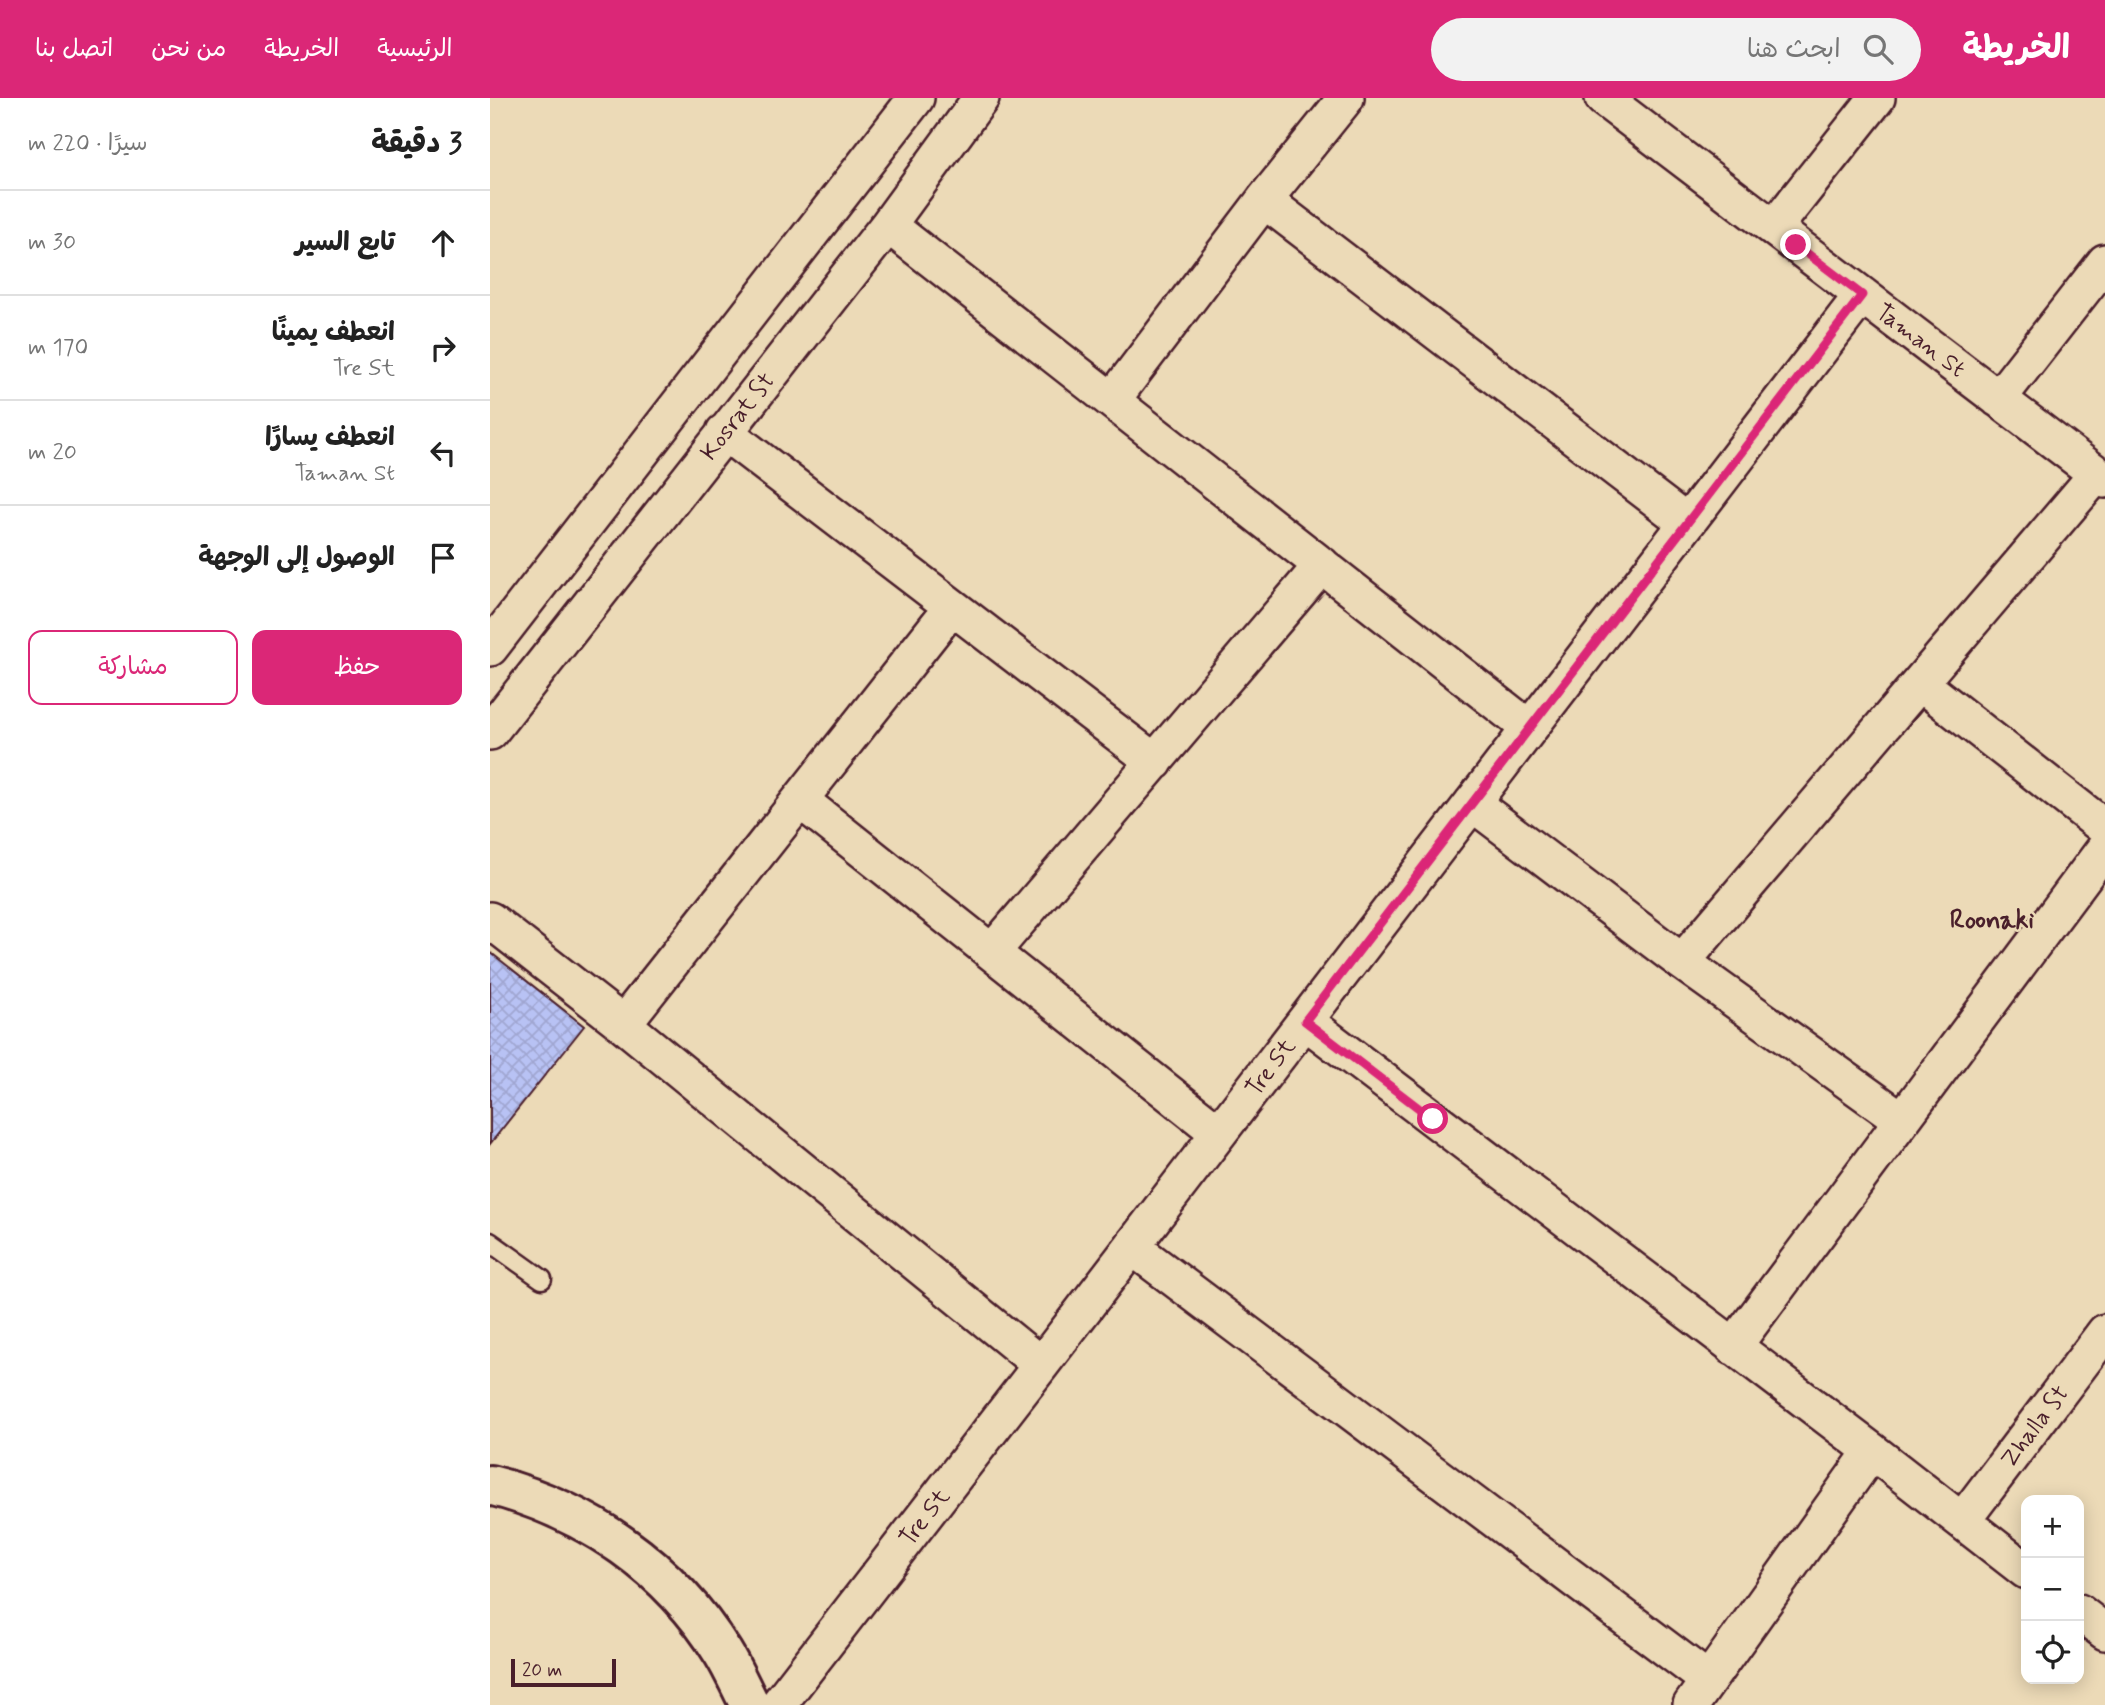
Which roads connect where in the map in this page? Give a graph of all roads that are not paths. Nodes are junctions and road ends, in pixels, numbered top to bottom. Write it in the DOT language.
graph roads {
  1 [pos="916,98"];
  2 [pos="981,98"];
  3 [pos="1346,98"];
  4 [pos="1603,98"];
  5 [pos="1877,98"];
  6 [pos="1264,200"];
  7 [pos="888,225"];
  8 [pos="1774,228"];
  9 [pos="2105,262"];
  10 [pos="1862,295"];
  11 [pos="1113,399"];
  12 [pos="1998,399"];
  13 [pos="724,432"];
  14 [pos="2101,477"];
  15 [pos="1687,523"];
  16 [pos="1322,565"];
  17 [pos="953,607"];
  18 [pos="490,648"];
  19 [pos="1920,683"];
  20 [pos="1529,728"];
  21 [pos="490,732"];
  22 [pos="1155,762"];
  23 [pos="800,800"];
  24 [pos="1472,803"];
  25 [pos="2105,828"];
  26 [pos="2105,848"];
  27 [pos="490,920"];
  28 [pos="992,952"];
  29 [pos="1682,962"];
  30 [pos="1305,1021"];
  31 [pos="623,1024"];
  32 [pos="1902,1120"];
  33 [pos="1219,1133"];
  34 [pos="490,1242"];
  35 [pos="1132,1247"];
  36 [pos="542,1279"];
  37 [pos="2105,1332"];
  38 [pos="1733,1347"];
  39 [pos="1041,1365"];
  40 [pos="1872,1451"];
  41 [pos="490,1485"];
  42 [pos="1962,1521"];
  43 [pos="2021,1567"];
  44 [pos="2084,1616"];
  45 [pos="2105,1632"];
  46 [pos="1699,1693"];
  47 [pos="750,1705"];
  48 [pos="778,1705"];
  1 -- 18 [label="street"];
  2 -- 7 [label="street, Kosrat St"];
  3 -- 6 [label="street"];
  4 -- 8 [label="street, Taman St"];
  5 -- 8 [label="street"];
  6 -- 11 [label="street"];
  6 -- 15 [label="street"];
  7 -- 11 [label="street"];
  7 -- 13 [label="street, Kosrat St"];
  8 -- 10 [label="street, Taman St"];
  9 -- 12 [label="street"];
  10 -- 12 [label="street, Taman St"];
  10 -- 15 [label="street, Tre St"];
  11 -- 16 [label="street"];
  12 -- 14 [label="street, Taman St"];
  13 -- 17 [label="street"];
  13 -- 21 [label="street, Kosrat St"];
  14 -- 19 [label="street"];
  15 -- 20 [label="street, Tre St"];
  16 -- 20 [label="street"];
  16 -- 22 [label="street"];
  17 -- 22 [label="street"];
  17 -- 23 [label="street"];
  19 -- 25 [label="street"];
  19 -- 29 [label="street"];
  20 -- 24 [label="street, Tre St"];
  22 -- 28 [label="street"];
  23 -- 28 [label="street"];
  23 -- 31 [label="street"];
  24 -- 29 [label="street"];
  24 -- 30 [label="street, Tre St"];
  26 -- 32 [label="street"];
  27 -- 31 [label="street"];
  28 -- 33 [label="street"];
  29 -- 32 [label="street"];
  30 -- 33 [label="street, Tre St"];
  30 -- 38 [label="street"];
  31 -- 39 [label="street"];
  32 -- 38 [label="street"];
  33 -- 35 [label="street, Tre St"];
  34 -- 36 [label="lane"];
  35 -- 39 [label="street, Tre St"];
  35 -- 46 [label="street"];
  37 -- 42 [label="street, Zhalla St"];
  38 -- 40 [label="street"];
  39 -- 48 [label="street, Tre St"];
  40 -- 42 [label="street"];
  40 -- 46 [label="street"];
  41 -- 47 [label="street"];
  42 -- 43 [label="street"];
  44 -- 45 [label="street"];
}
